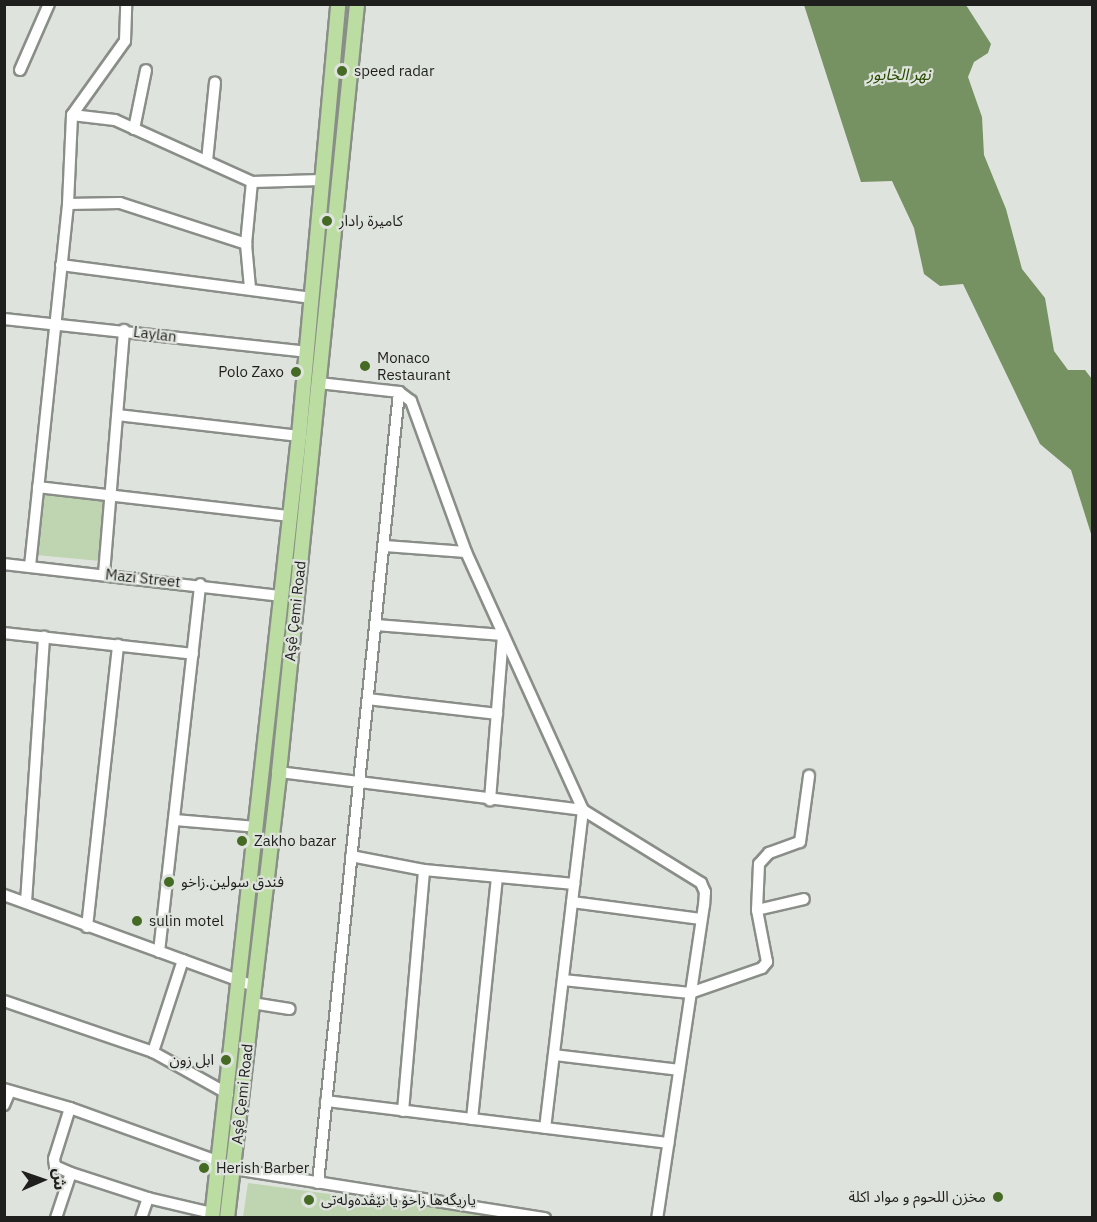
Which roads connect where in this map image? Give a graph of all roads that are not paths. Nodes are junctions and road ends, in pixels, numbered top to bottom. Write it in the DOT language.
graph roads {
  1 [pos="49,4"];
  2 [pos="126,4"];
  3 [pos="338,4"];
  4 [pos="357,4"];
  5 [pos="20,70"];
  6 [pos="146,70"];
  7 [pos="215,82"];
  8 [pos="72,115"];
  9 [pos="134,129"];
  10 [pos="207,161"];
  11 [pos="322,180"];
  12 [pos="252,182"];
  13 [pos="68,204"];
  14 [pos="246,244"];
  15 [pos="61,265"];
  16 [pos="250,288"];
  17 [pos="312,298"];
  18 [pos="4,319"];
  19 [pos="55,322"];
  20 [pos="124,330"];
  21 [pos="306,352"];
  22 [pos="319,383"];
  23 [pos="399,392"];
  24 [pos="118,415"];
  25 [pos="299,436"];
  26 [pos="38,487"];
  27 [pos="111,493"];
  28 [pos="289,516"];
  29 [pos="385,546"];
  30 [pos="466,552"];
  31 [pos="4,564"];
  32 [pos="30,566"];
  33 [pos="104,574"];
  34 [pos="200,584"];
  35 [pos="281,596"];
  36 [pos="376,625"];
  37 [pos="4,633"];
  38 [pos="504,635"];
  39 [pos="44,637"];
  40 [pos="118,645"];
  41 [pos="193,654"];
  42 [pos="368,699"];
  43 [pos="497,714"];
  44 [pos="279,772"];
  45 [pos="809,776"];
  46 [pos="359,784"];
  47 [pos="490,800"];
  48 [pos="582,810"];
  49 [pos="174,820"];
  50 [pos="257,827"];
  51 [pos="351,856"];
  52 [pos="424,870"];
  53 [pos="497,877"];
  54 [pos="574,884"];
  55 [pos="4,895"];
  56 [pos="804,898"];
  57 [pos="26,902"];
  58 [pos="572,902"];
  59 [pos="757,910"];
  60 [pos="700,919"];
  61 [pos="87,927"];
  62 [pos="159,952"];
  63 [pos="183,960"];
  64 [pos="563,980"];
  65 [pos="240,981"];
  66 [pos="254,986"];
  67 [pos="690,993"];
  68 [pos="4,1001"];
  69 [pos="252,1003"];
  70 [pos="290,1009"];
  71 [pos="153,1052"];
  72 [pos="554,1055"];
  73 [pos="679,1070"];
  74 [pos="7,1090"];
  75 [pos="228,1094"];
  76 [pos="326,1101"];
  77 [pos="4,1106"];
  78 [pos="70,1108"];
  79 [pos="403,1111"];
  80 [pos="472,1119"];
  81 [pos="545,1128"];
  82 [pos="668,1143"];
  83 [pos="219,1162"];
  84 [pos="234,1169"];
  85 [pos="71,1173"];
  86 [pos="318,1183"];
  87 [pos="148,1198"];
  88 [pos="212,1215"];
  89 [pos="56,1218"];
  90 [pos="141,1218"];
  91 [pos="227,1218"];
  92 [pos="545,1218"];
  93 [pos="657,1218"];
  1 -- 5 [label="street"];
  2 -- 8 [label="street"];
  3 -- 11 [label="main road, Aşê Çemi Road"];
  4 -- 22 [label="main road, Aşê Çemi Road"];
  6 -- 9 [label="street"];
  7 -- 10 [label="street"];
  8 -- 9 [label="street"];
  8 -- 13 [label="street"];
  9 -- 10 [label="street"];
  10 -- 12 [label="street"];
  11 -- 12 [label="street"];
  11 -- 17 [label="main road, Aşê Çemi Road"];
  12 -- 14 [label="street"];
  13 -- 14 [label="street"];
  13 -- 15 [label="street"];
  14 -- 16 [label="street"];
  15 -- 16 [label="street"];
  15 -- 19 [label="street"];
  16 -- 17 [label="street"];
  17 -- 21 [label="main road, Aşê Çemi Road"];
  18 -- 19 [label="street, Laylan"];
  19 -- 20 [label="street, Laylan"];
  19 -- 26 [label="street"];
  20 -- 21 [label="street, Laylan"];
  20 -- 24 [label="street"];
  21 -- 25 [label="main road, Aşê Çemi Road"];
  22 -- 23 [label="street"];
  22 -- 44 [label="main road, Aşê Çemi Road"];
  23 -- 29 [label="street"];
  23 -- 30 [label="street"];
  24 -- 25 [label="street"];
  24 -- 27 [label="street"];
  25 -- 28 [label="main road, Aşê Çemi Road"];
  26 -- 27 [label="street"];
  26 -- 32 [label="street"];
  27 -- 28 [label="street"];
  27 -- 33 [label="street"];
  28 -- 35 [label="main road, Aşê Çemi Road"];
  29 -- 30 [label="street"];
  29 -- 36 [label="street"];
  30 -- 38 [label="street"];
  31 -- 32 [label="street, Mazi Street"];
  32 -- 33 [label="street, Mazi Street"];
  33 -- 34 [label="street, Mazi Street"];
  34 -- 35 [label="street, Mazi Street"];
  34 -- 41 [label="street"];
  35 -- 50 [label="main road, Aşê Çemi Road"];
  36 -- 38 [label="street"];
  36 -- 42 [label="street"];
  37 -- 39 [label="street"];
  38 -- 43 [label="street"];
  38 -- 48 [label="street"];
  39 -- 40 [label="street"];
  39 -- 57 [label="street"];
  40 -- 41 [label="street"];
  40 -- 61 [label="street"];
  41 -- 49 [label="street"];
  42 -- 43 [label="street"];
  42 -- 46 [label="street"];
  43 -- 47 [label="street"];
  44 -- 46 [label="street"];
  44 -- 66 [label="main road, Aşê Çemi Road"];
  45 -- 59 [label="street"];
  46 -- 47 [label="street"];
  46 -- 51 [label="street"];
  47 -- 48 [label="street"];
  48 -- 54 [label="street"];
  48 -- 60 [label="street"];
  49 -- 50 [label="street"];
  49 -- 62 [label="street"];
  50 -- 65 [label="main road, Aşê Çemi Road"];
  51 -- 52 [label="street"];
  51 -- 76 [label="street"];
  52 -- 53 [label="street"];
  52 -- 79 [label="street"];
  53 -- 54 [label="street"];
  53 -- 80 [label="street"];
  54 -- 58 [label="street"];
  55 -- 57 [label="street"];
  56 -- 59 [label="street"];
  57 -- 61 [label="street"];
  58 -- 60 [label="street"];
  58 -- 64 [label="street"];
  59 -- 67 [label="street"];
  60 -- 67 [label="street"];
  61 -- 62 [label="street"];
  62 -- 63 [label="street"];
  63 -- 65 [label="street"];
  63 -- 71 [label="street"];
  64 -- 67 [label="street"];
  64 -- 72 [label="street"];
  65 -- 66 [label="street"];
  65 -- 75 [label="main road, Aşê Çemi Road"];
  66 -- 69 [label="main road, Aşê Çemi Road"];
  67 -- 73 [label="street"];
  68 -- 71 [label="street"];
  69 -- 70 [label="street"];
  69 -- 84 [label="main road, Aşê Çemi Road"];
  71 -- 75 [label="street"];
  72 -- 73 [label="street"];
  72 -- 81 [label="street"];
  73 -- 82 [label="street"];
  74 -- 77 [label="street"];
  74 -- 78 [label="street"];
  75 -- 83 [label="main road, Aşê Çemi Road"];
  76 -- 79 [label="street"];
  76 -- 86 [label="street"];
  78 -- 83 [label="street"];
  78 -- 85 [label="street"];
  79 -- 80 [label="street"];
  80 -- 81 [label="street"];
  81 -- 82 [label="street"];
  82 -- 93 [label="street"];
  83 -- 88 [label="main road, Aşê Çemi Road"];
  84 -- 86 [label="street"];
  84 -- 91 [label="main road, Aşê Çemi Road"];
  85 -- 87 [label="street"];
  85 -- 89 [label="street"];
  86 -- 92 [label="street"];
  87 -- 88 [label="street"];
  87 -- 90 [label="street"];
}
